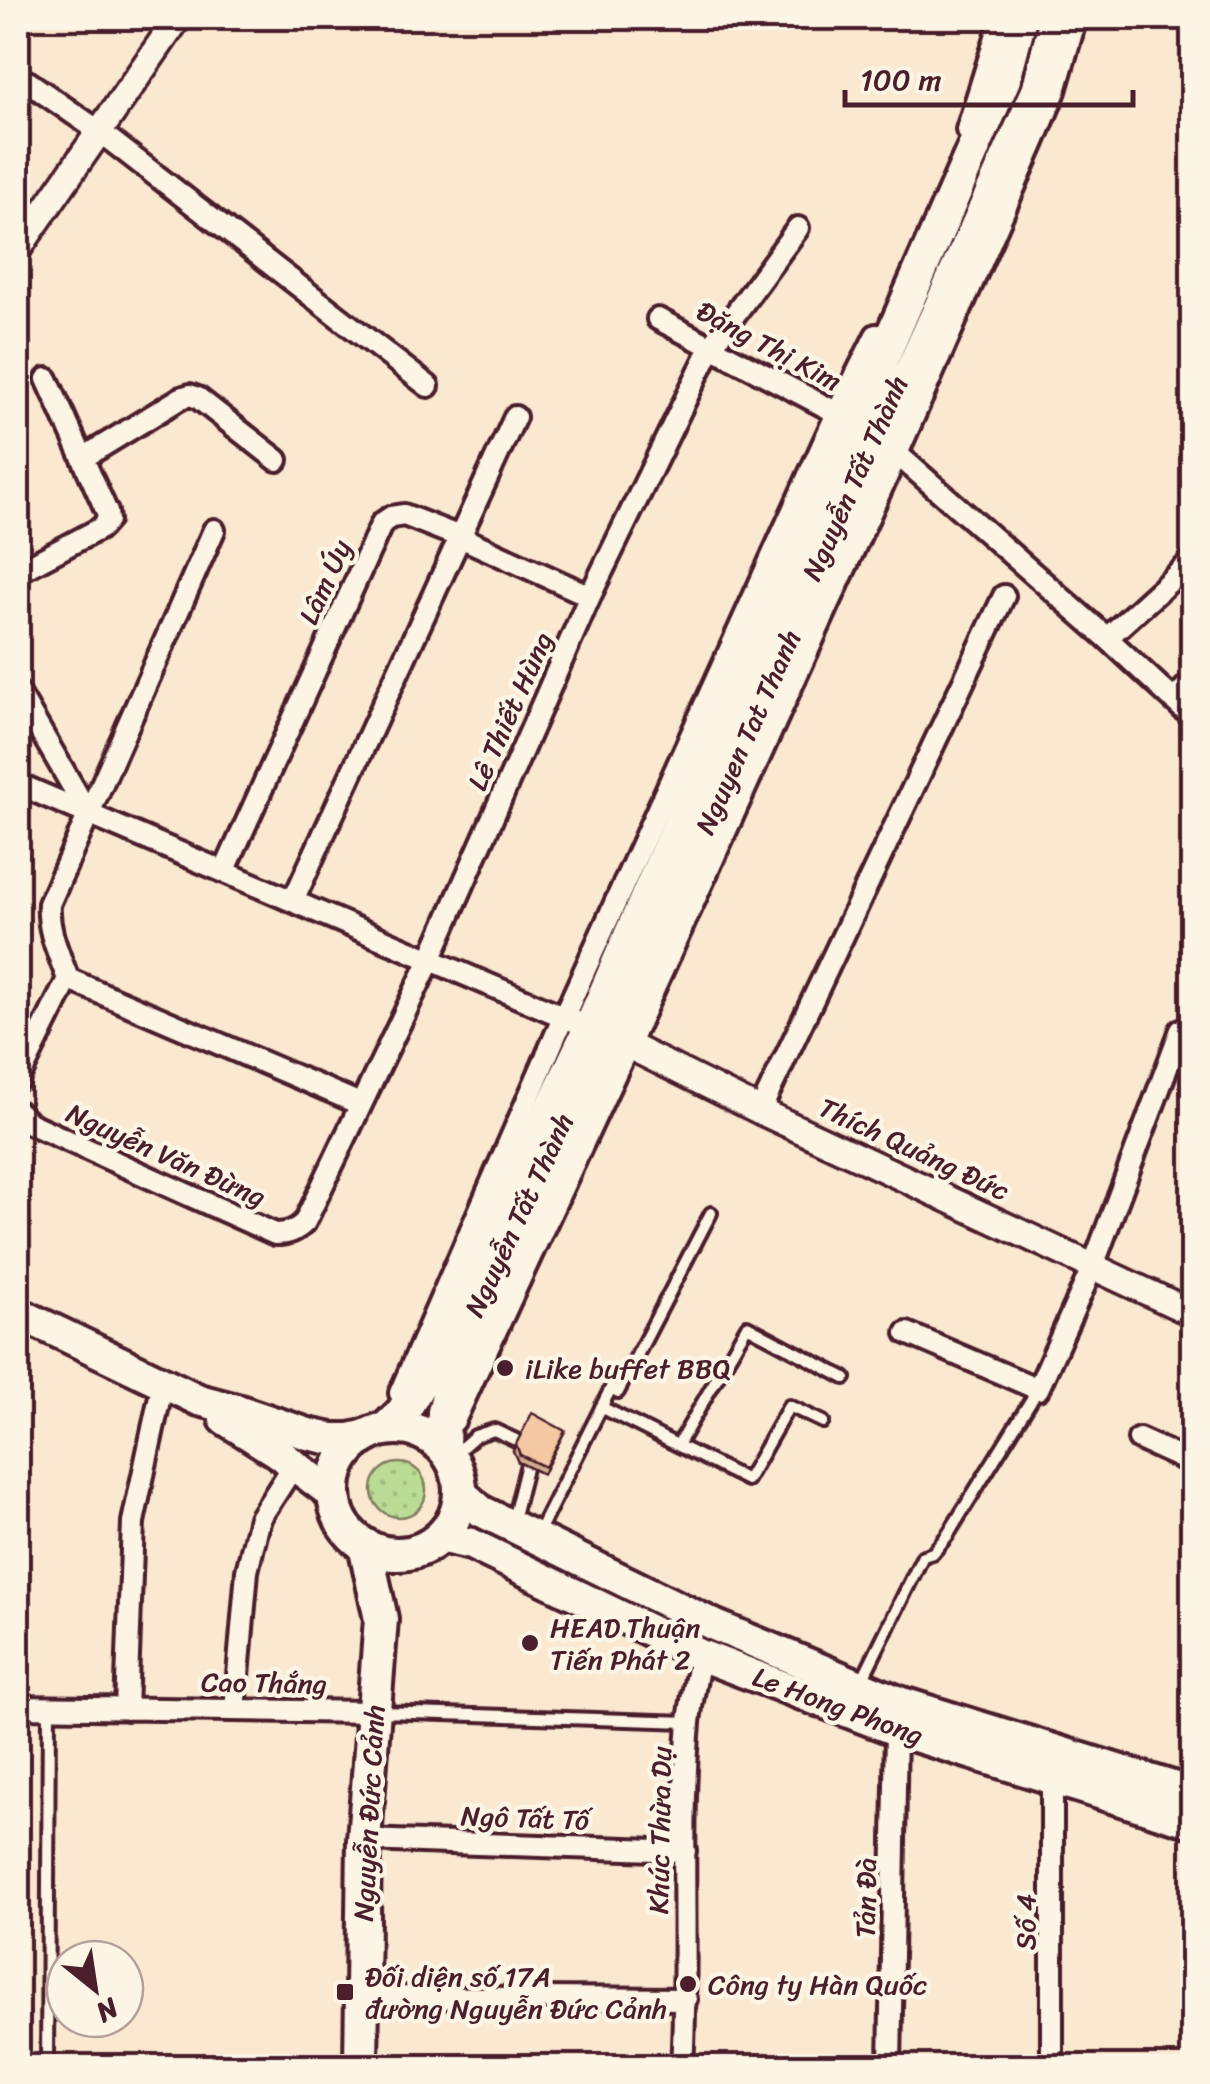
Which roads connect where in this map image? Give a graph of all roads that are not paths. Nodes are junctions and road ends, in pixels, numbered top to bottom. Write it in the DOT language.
graph roads {
  1 [pos="178,18"];
  2 [pos="1002,18"];
  3 [pos="1020,18"];
  4 [pos="1056,18"];
  5 [pos="1076,18"];
  6 [pos="28,82"];
  7 [pos="100,132"];
  8 [pos="798,228"];
  9 [pos="18,249"];
  10 [pos="658,319"];
  11 [pos="711,347"];
  12 [pos="47,379"];
  13 [pos="428,386"];
  14 [pos="514,417"];
  15 [pos="867,432"];
  16 [pos="83,458"];
  17 [pos="277,460"];
  18 [pos="214,530"];
  19 [pos="460,537"];
  20 [pos="1192,561"];
  21 [pos="18,572"];
  22 [pos="590,596"];
  23 [pos="1004,596"];
  24 [pos="1107,638"];
  25 [pos="1192,680"];
  26 [pos="18,692"];
  27 [pos="1174,700"];
  28 [pos="1192,717"];
  29 [pos="18,784"];
  30 [pos="89,815"];
  31 [pos="224,872"];
  32 [pos="293,902"];
  33 [pos="430,960"];
  34 [pos="68,978"];
  35 [pos="598,1032"];
  36 [pos="1192,1034"];
  37 [pos="18,1080"];
  38 [pos="360,1104"];
  39 [pos="760,1111"];
  40 [pos="18,1112"];
  41 [pos="711,1214"];
  42 [pos="297,1230"];
  43 [pos="1093,1266"];
  44 [pos="18,1313"];
  45 [pos="1192,1313"];
  46 [pos="907,1333"];
  47 [pos="845,1378"];
  48 [pos="163,1382"];
  49 [pos="1038,1389"];
  50 [pos="199,1400"];
  51 [pos="601,1407"];
  52 [pos="823,1422"];
  53 [pos="378,1431"];
  54 [pos="1140,1439"];
  55 [pos="678,1445"];
  56 [pos="447,1452"];
  57 [pos="1192,1462"];
  58 [pos="294,1465"];
  59 [pos="461,1492"];
  60 [pos="334,1495"];
  61 [pos="524,1532"];
  62 [pos="440,1537"];
  63 [pos="365,1545"];
  64 [pos="409,1553"];
  65 [pos="381,1620"];
  66 [pos="714,1624"];
  67 [pos="700,1655"];
  68 [pos="859,1685"];
  69 [pos="18,1707"];
  70 [pos="49,1707"];
  71 [pos="126,1708"];
  72 [pos="235,1710"];
  73 [pos="373,1712"];
  74 [pos="690,1722"];
  75 [pos="896,1730"];
  76 [pos="1052,1778"];
  77 [pos="1192,1792"];
  78 [pos="1192,1822"];
  79 [pos="364,1840"];
  80 [pos="685,1851"];
  81 [pos="362,1997"];
  82 [pos="686,2000"];
  83 [pos="47,2066"];
  84 [pos="361,2066"];
  85 [pos="682,2066"];
  86 [pos="890,2066"];
  87 [pos="1052,2066"];
  1 -- 7 [label="street"];
  2 -- 15 [label="street, Nguyễn Tất Thành"];
  3 -- 15 [label="main road, Nguyen Tat Thanh"];
  4 -- 15 [label="main road, Nguyen Tat Thanh"];
  5 -- 15 [label="street, Nguyễn Tất Thành"];
  6 -- 7 [label="street"];
  7 -- 9 [label="street"];
  7 -- 13 [label="street"];
  8 -- 11 [label="street, Lê Thiết Hùng"];
  10 -- 11 [label="street, Đặng Thị Kim"];
  11 -- 15 [label="street, Đặng Thị Kim"];
  11 -- 22 [label="street, Lê Thiết Hùng"];
  12 -- 16 [label="street"];
  14 -- 19 [label="street"];
  15 -- 24 [label="street, Đặng Thị Kim"];
  15 -- 35 [label="main road, Nguyen Tat Thanh"];
  15 -- 35 [label="street, Nguyễn Tất Thành"];
  16 -- 17 [label="street"];
  16 -- 21 [label="street"];
  18 -- 30 [label="street"];
  19 -- 22 [label="street, Lâm Úy"];
  19 -- 31 [label="street, Lâm Úy"];
  19 -- 32 [label="street"];
  20 -- 24 [label="street"];
  22 -- 33 [label="street, Lê Thiết Hùng"];
  23 -- 39 [label="street"];
  24 -- 27 [label="street, Đặng Thị Kim"];
  25 -- 27 [label="street"];
  26 -- 30 [label="street"];
  27 -- 28 [label="street, Đặng Thị Kim"];
  29 -- 30 [label="street"];
  30 -- 31 [label="street"];
  30 -- 34 [label="street"];
  31 -- 32 [label="street"];
  32 -- 33 [label="street"];
  33 -- 35 [label="street"];
  33 -- 38 [label="street, Lê Thiết Hùng"];
  34 -- 37 [label="street"];
  34 -- 38 [label="street"];
  35 -- 39 [label="street, Thích Quảng Đức"];
  35 -- 53 [label="main road, Nguyen Tat Thanh"];
  35 -- 56 [label="main road, Nguyen Tat Thanh"];
  36 -- 43 [label="street"];
  38 -- 42 [label="street, Lê Thiết Hùng"];
  39 -- 43 [label="street, Thích Quảng Đức"];
  40 -- 42 [label="street, Nguyễn Văn Đừng"];
  41 -- 51 [label="lane"];
  43 -- 45 [label="street, Thích Quảng Đức"];
  43 -- 49 [label="street"];
  44 -- 48 [label="main road"];
  46 -- 49 [label="street"];
  47 -- 55 [label="lane"];
  48 -- 50 [label="main road"];
  48 -- 71 [label="street"];
  49 -- 68 [label="lane"];
  50 -- 53 [label="main road"];
  50 -- 58 [label="main road"];
  51 -- 55 [label="lane"];
  51 -- 61 [label="lane"];
  52 -- 55 [label="lane"];
  53 -- 56 [label="main road"];
  53 -- 60 [label="main road"];
  54 -- 57 [label="street"];
  56 -- 59 [label="main road"];
  56 -- 61 [label="lane"];
  58 -- 60 [label="main road"];
  58 -- 72 [label="street"];
  59 -- 61 [label="main road, Le Hong Phong"];
  59 -- 62 [label="main road"];
  60 -- 63 [label="main road"];
  61 -- 66 [label="main road, Le Hong Phong"];
  62 -- 64 [label="main road"];
  62 -- 67 [label="main road, Le Hong Phong"];
  63 -- 64 [label="main road"];
  63 -- 65 [label="main road, Nguyễn Đức Cảnh"];
  64 -- 65 [label="main road, Nguyễn Đức Cảnh"];
  65 -- 73 [label="main road, Nguyễn Đức Cảnh"];
  66 -- 67 [label="main road"];
  66 -- 68 [label="main road, Le Hong Phong"];
  67 -- 74 [label="street, Khúc Thừa Dụ"];
  67 -- 75 [label="main road, Le Hong Phong"];
  68 -- 77 [label="main road, Le Hong Phong"];
  69 -- 70 [label="street, Cao Thắng"];
  70 -- 71 [label="street, Cao Thắng"];
  70 -- 83 [label="lane"];
  71 -- 72 [label="street, Cao Thắng"];
  72 -- 73 [label="street, Cao Thắng"];
  73 -- 74 [label="lane, Cao Thắng"];
  73 -- 79 [label="main road, Nguyễn Đức Cảnh"];
  74 -- 80 [label="street, Khúc Thừa Dụ"];
  75 -- 76 [label="main road, Le Hong Phong"];
  75 -- 86 [label="street, Tản Đà"];
  76 -- 78 [label="main road, Le Hong Phong"];
  76 -- 87 [label="street, Số 4"];
  79 -- 80 [label="street, Ngô Tất Tố"];
  79 -- 81 [label="main road, Nguyễn Đức Cảnh"];
  80 -- 82 [label="street, Khúc Thừa Dụ"];
  81 -- 82 [label="street"];
  81 -- 84 [label="main road, Nguyễn Đức Cảnh"];
  82 -- 85 [label="street, Khúc Thừa Dụ"];
}
